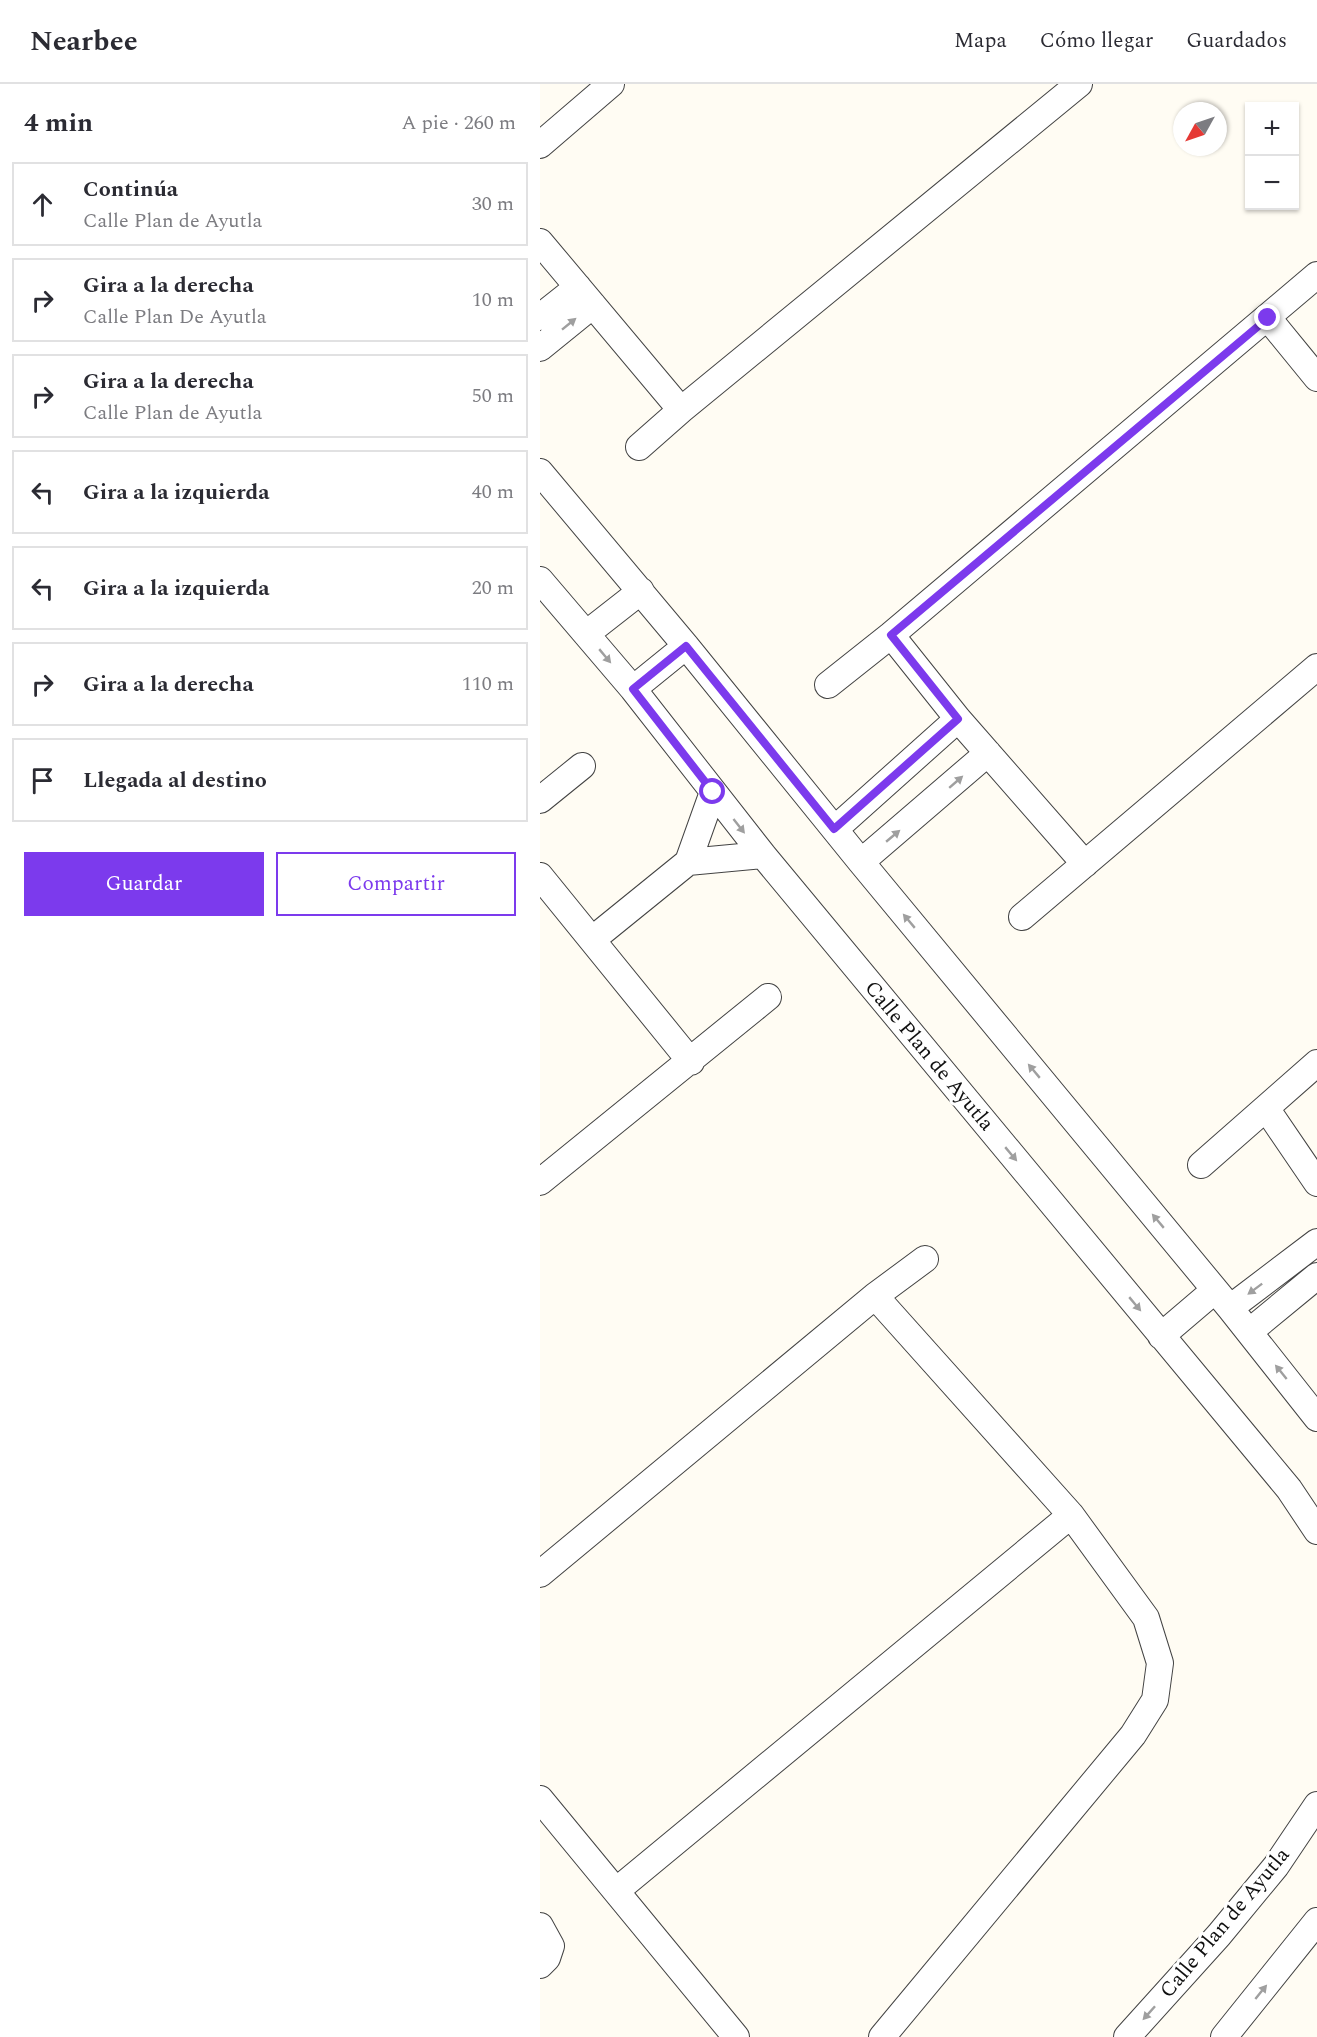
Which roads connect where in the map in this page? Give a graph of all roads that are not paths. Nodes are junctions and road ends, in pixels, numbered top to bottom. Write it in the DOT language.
graph roads {
  1 [pos="611,84"];
  2 [pos="1079,84"];
  3 [pos="540,145"];
  4 [pos="540,242"];
  5 [pos="1317,274"];
  6 [pos="585,296"];
  7 [pos="540,316"];
  8 [pos="1268,318"];
  9 [pos="540,348"];
  10 [pos="1317,378"];
  11 [pos="681,410"];
  12 [pos="639,447"];
  13 [pos="540,472"];
  14 [pos="540,580"];
  15 [pos="640,591"];
  16 [pos="586,634"];
  17 [pos="891,635"];
  18 [pos="686,646"];
  19 [pos="1317,667"];
  20 [pos="828,685"];
  21 [pos="633,689"];
  22 [pos="958,719"];
  23 [pos="988,753"];
  24 [pos="582,766"];
  25 [pos="713,792"];
  26 [pos="540,801"];
  27 [pos="834,829"];
  28 [pos="763,855"];
  29 [pos="688,862"];
  30 [pos="861,862"];
  31 [pos="1085,864"];
  32 [pos="540,876"];
  33 [pos="1022,916"];
  34 [pos="593,939"];
  35 [pos="768,997"];
  36 [pos="691,1062"];
  37 [pos="1317,1063"];
  38 [pos="1266,1108"];
  39 [pos="1201,1166"];
  40 [pos="540,1182"];
  41 [pos="1317,1183"];
  42 [pos="1317,1242"];
  43 [pos="925,1259"];
  44 [pos="1317,1276"];
  45 [pos="875,1296"];
  46 [pos="1223,1299"];
  47 [pos="1249,1332"];
  48 [pos="1161,1336"];
  49 [pos="1317,1418"];
  50 [pos="1071,1515"];
  51 [pos="1317,1532"];
  52 [pos="540,1574"];
  53 [pos="540,1799"];
  54 [pos="1317,1805"];
  55 [pos="616,1891"];
  56 [pos="1317,1921"];
  57 [pos="540,1926"];
  58 [pos="540,1965"];
  59 [pos="736,2037"];
  60 [pos="882,2037"];
  61 [pos="1127,2037"];
  62 [pos="1224,2037"];
  1 -- 3 [label="street"];
  2 -- 11 [label="street"];
  4 -- 6 [label="street"];
  5 -- 8 [label="street"];
  6 -- 7 [label="street"];
  9 -- 6 [label="street, one-way"];
  6 -- 11 [label="street"];
  8 -- 10 [label="street"];
  8 -- 17 [label="street"];
  11 -- 12 [label="street"];
  13 -- 15 [label="street"];
  14 -- 16 [label="street, Calle Plan de Ayutla"];
  15 -- 16 [label="street"];
  15 -- 18 [label="street"];
  16 -- 21 [label="street, Calle Plan de Ayutla, one-way"];
  17 -- 20 [label="street"];
  17 -- 22 [label="street"];
  18 -- 21 [label="street"];
  18 -- 27 [label="street"];
  19 -- 31 [label="street"];
  21 -- 25 [label="street, Calle Plan de Ayutla"];
  22 -- 23 [label="street"];
  22 -- 27 [label="street"];
  30 -- 23 [label="street, one-way"];
  23 -- 31 [label="street"];
  24 -- 26 [label="street"];
  25 -- 28 [label="street, Calle Plan de Ayutla, one-way"];
  25 -- 29 [label="street"];
  27 -- 30 [label="street"];
  28 -- 29 [label="street"];
  28 -- 48 [label="street, Calle Plan de Ayutla, one-way"];
  29 -- 34 [label="street"];
  46 -- 30 [label="street, one-way"];
  31 -- 33 [label="street"];
  32 -- 34 [label="street"];
  34 -- 36 [label="street"];
  35 -- 36 [label="street"];
  36 -- 40 [label="street"];
  37 -- 38 [label="street"];
  38 -- 39 [label="street"];
  38 -- 41 [label="street"];
  42 -- 46 [label="street, one-way"];
  43 -- 45 [label="street"];
  44 -- 47 [label="street"];
  45 -- 50 [label="street"];
  45 -- 52 [label="street"];
  46 -- 47 [label="street"];
  46 -- 48 [label="street"];
  49 -- 47 [label="street, one-way"];
  48 -- 51 [label="street, Calle Plan de Ayutla"];
  50 -- 55 [label="street"];
  50 -- 60 [label="street"];
  53 -- 55 [label="street"];
  54 -- 61 [label="street, Calle Plan de Ayutla, one-way"];
  55 -- 59 [label="street"];
  62 -- 56 [label="street, one-way"];
  57 -- 58 [label="street"];
}
